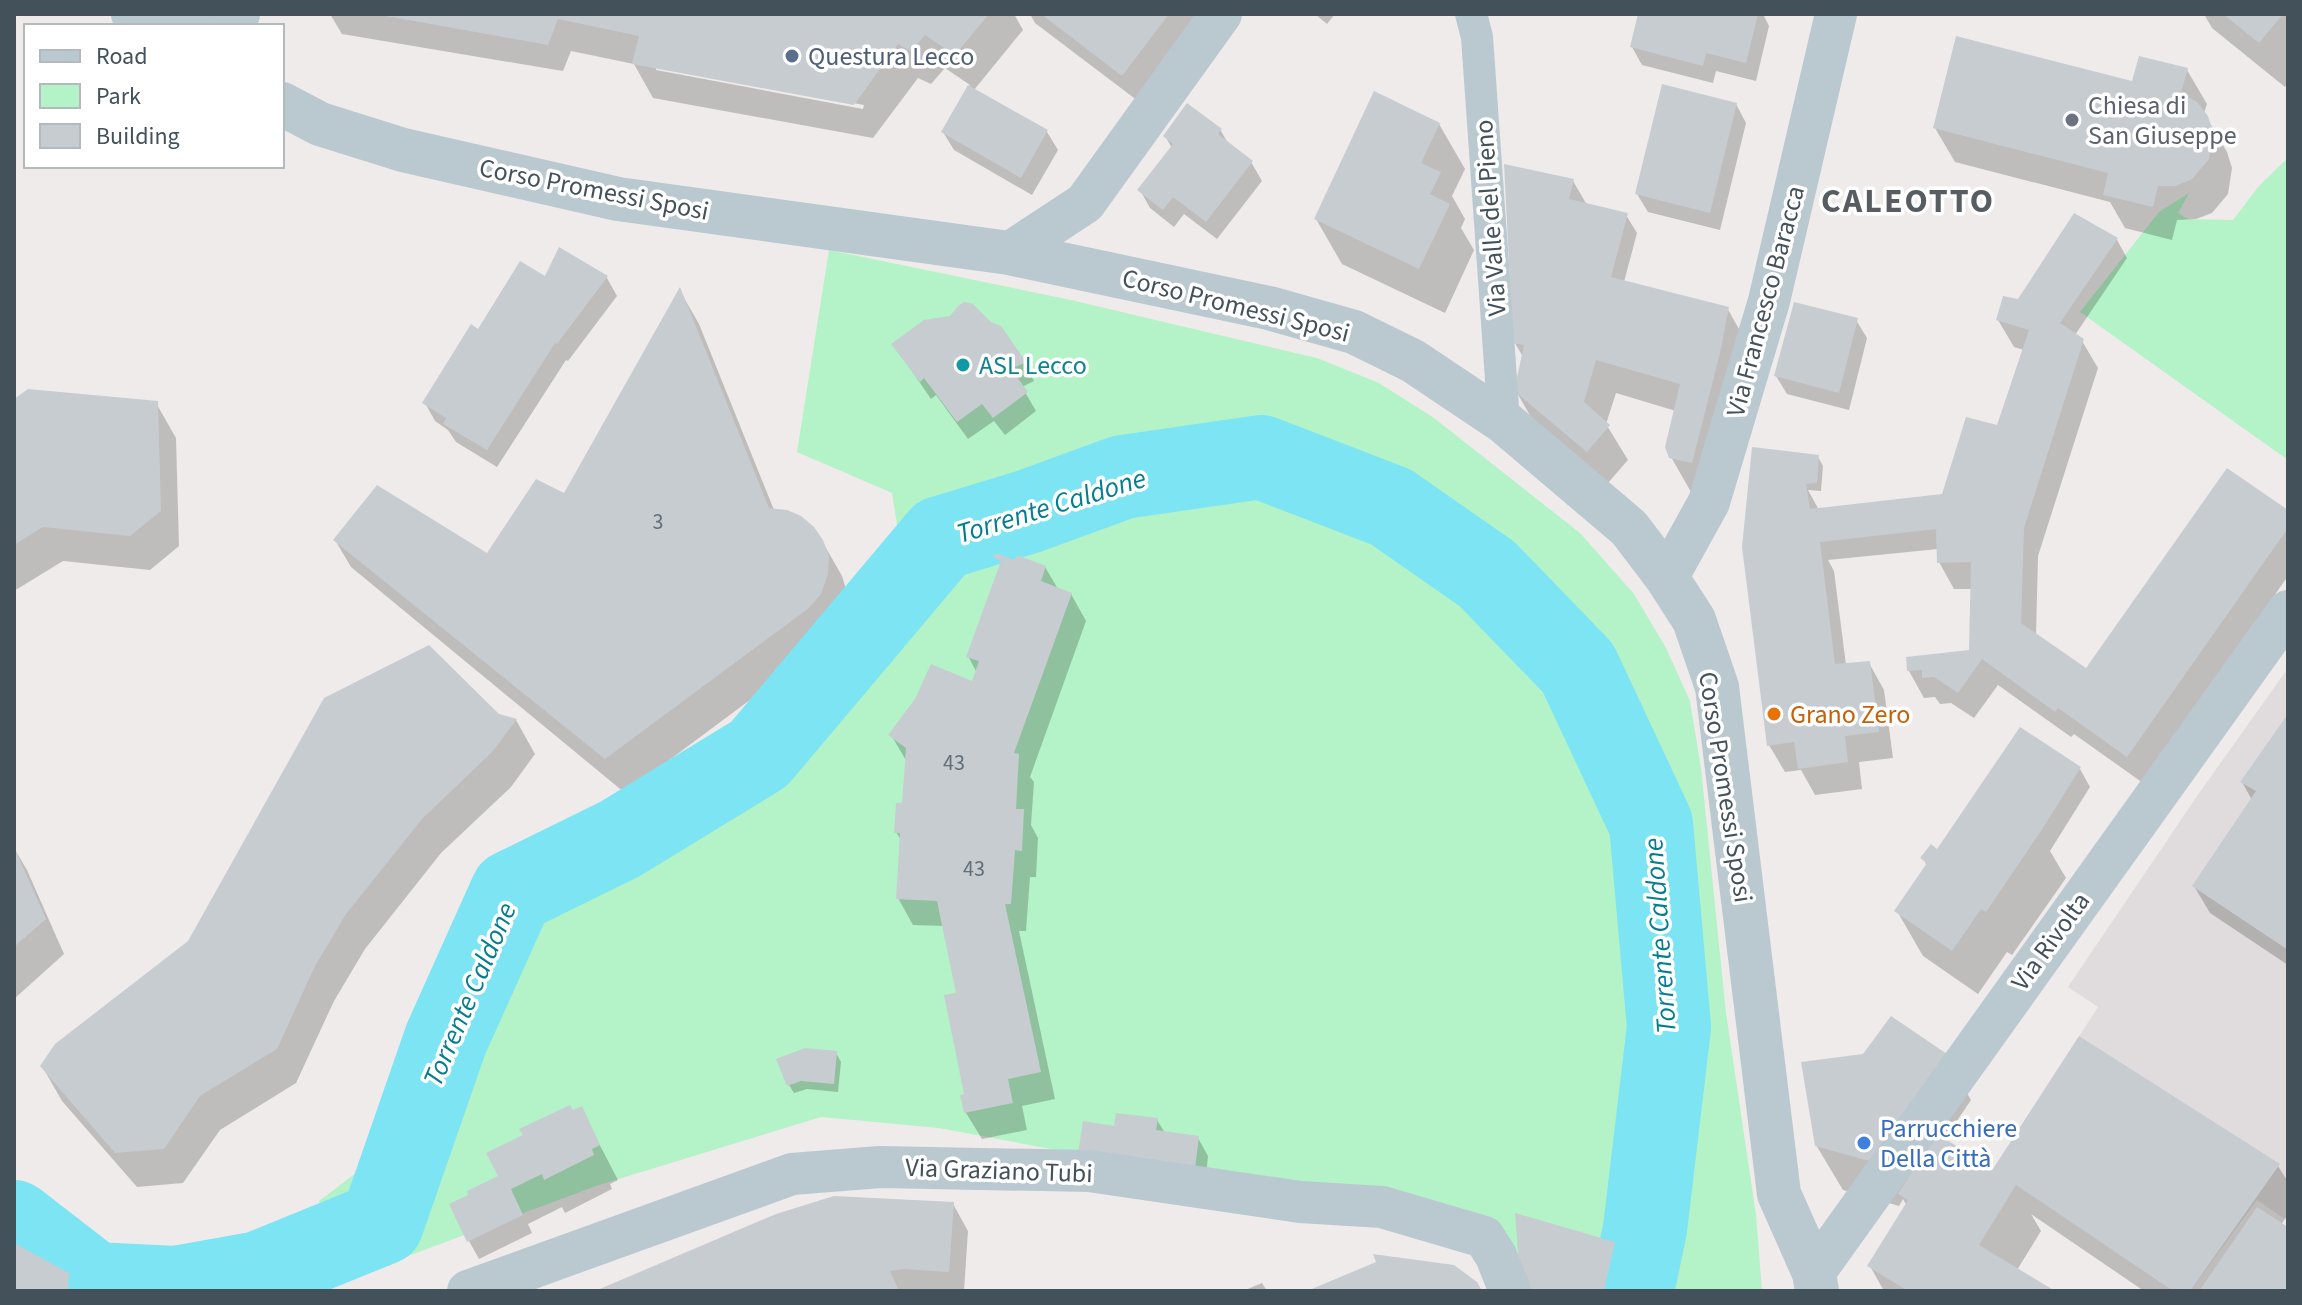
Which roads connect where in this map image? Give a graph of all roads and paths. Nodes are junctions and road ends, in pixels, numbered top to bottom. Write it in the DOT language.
graph roads {
  1 [pos="1221,14"];
  2 [pos="1471,14"];
  3 [pos="1836,14"];
  4 [pos="284,105"];
  5 [pos="1009,253"];
  6 [pos="1504,422"];
  7 [pos="1667,578"];
  8 [pos="2288,611"];
  9 [pos="1820,1285"];
  10 [pos="468,1291"];
  11 [pos="1510,1291"];
  1 -- 5 [label="street"];
  2 -- 6 [label="street, Via Valle del Pieno"];
  3 -- 7 [label="street, Via Francesco Baracca"];
  4 -- 5 [label="street, Corso Promessi Sposi"];
  5 -- 6 [label="street, Corso Promessi Sposi"];
  6 -- 7 [label="street, Corso Promessi Sposi"];
  7 -- 9 [label="street, Corso Promessi Sposi"];
  8 -- 9 [label="street, Via Rivolta"];
  10 -- 11 [label="street, Via Graziano Tubi"];
}
